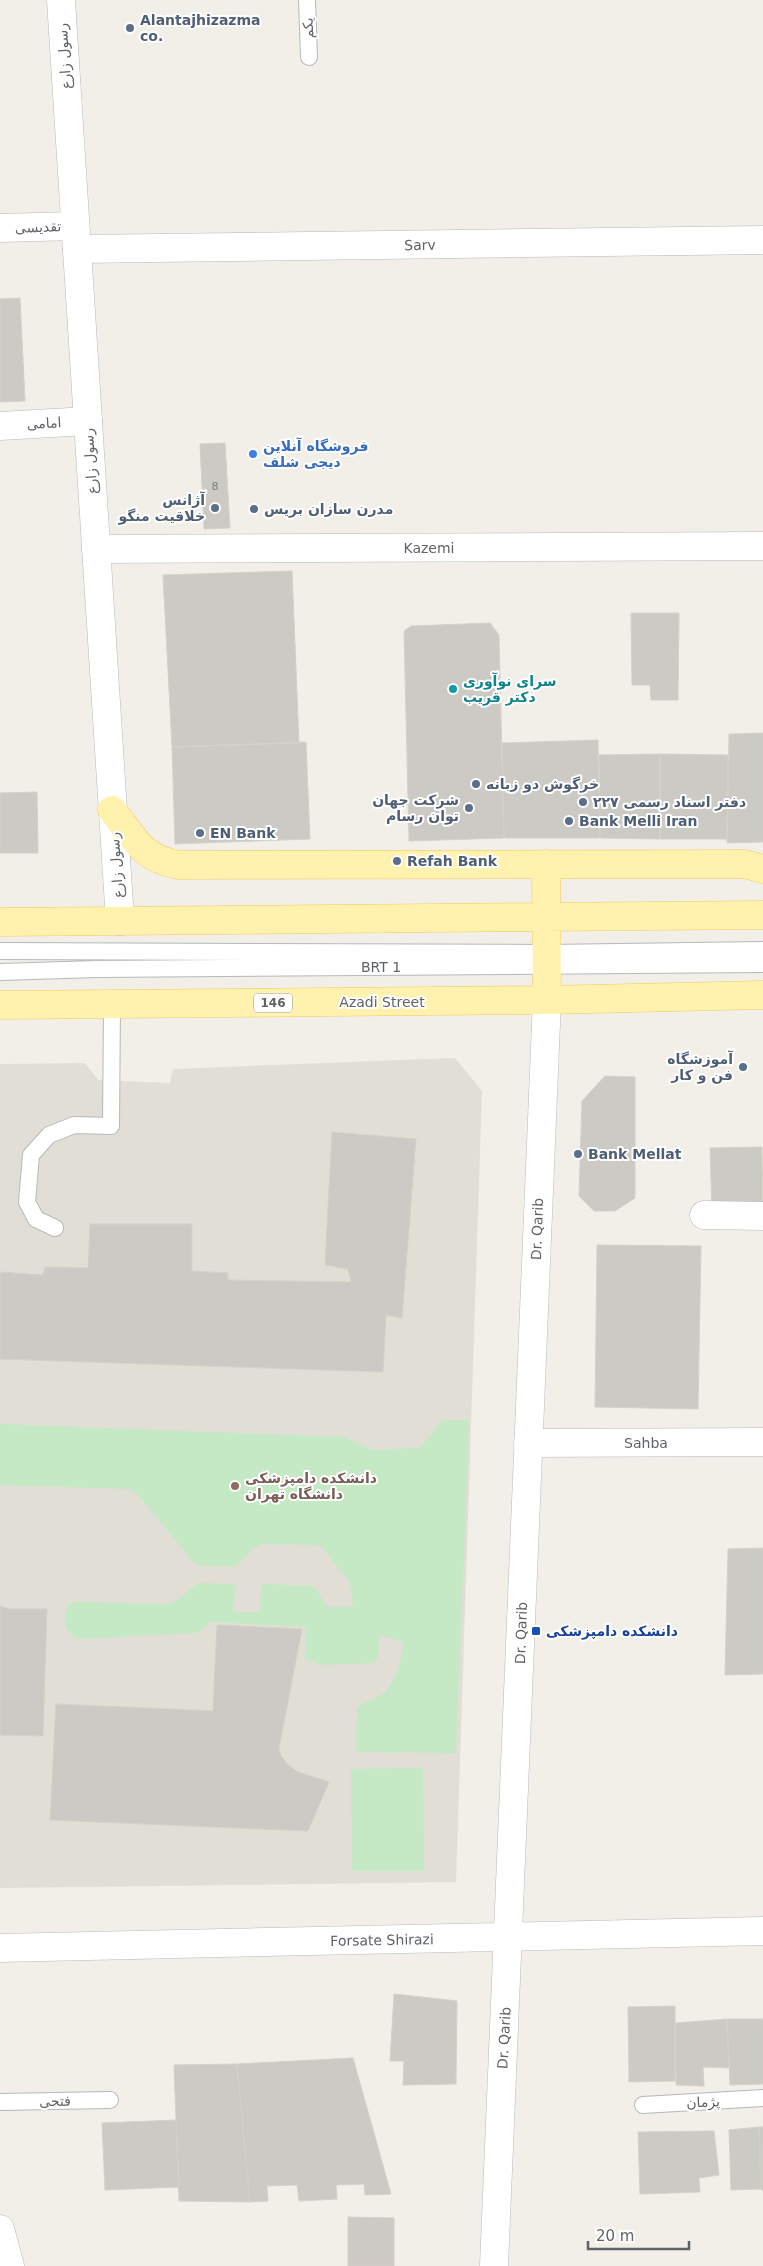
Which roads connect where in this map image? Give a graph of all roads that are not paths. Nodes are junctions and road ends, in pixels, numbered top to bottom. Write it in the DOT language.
graph roads {
  1 [pos="61,0"];
  2 [pos="307,0"];
  3 [pos="309,57"];
  4 [pos="0,228"];
  5 [pos="76,238"];
  6 [pos="763,240"];
  7 [pos="88,421"];
  8 [pos="0,426"];
  9 [pos="763,546"];
  10 [pos="96,550"];
  11 [pos="112,810"];
  12 [pos="546,864"];
  13 [pos="763,869"];
  14 [pos="763,915"];
  15 [pos="546,917"];
  16 [pos="120,921"];
  17 [pos="0,922"];
  18 [pos="763,950"];
  19 [pos="0,952"];
  20 [pos="546,959"];
  21 [pos="763,964"];
  22 [pos="0,972"];
  23 [pos="763,995"];
  24 [pos="547,1000"];
  25 [pos="112,1004"];
  26 [pos="0,1005"];
  27 [pos="704,1215"];
  28 [pos="763,1216"];
  29 [pos="55,1228"];
  30 [pos="763,1442"];
  31 [pos="528,1443"];
  32 [pos="763,1931"];
  33 [pos="508,1937"];
  34 [pos="0,1948"];
  35 [pos="763,2098"];
  36 [pos="110,2100"];
  37 [pos="0,2102"];
  38 [pos="644,2105"];
  39 [pos="1,2235"];
  40 [pos="10,2266"];
  41 [pos="494,2266"];
  1 -- 5 [label="street, رسول زارع"];
  2 -- 3 [label="lane, یکم"];
  4 -- 5 [label="street, تقدیسی"];
  5 -- 6 [label="street, Sarv"];
  5 -- 7 [label="street, رسول زارع"];
  7 -- 8 [label="street, امامی"];
  7 -- 10 [label="street, رسول زارع"];
  9 -- 10 [label="street, Kazemi"];
  10 -- 11 [label="street, رسول زارع"];
  11 -- 12 [label="main road"];
  11 -- 16 [label="street, رسول زارع"];
  12 -- 13 [label="main road"];
  12 -- 15 [label="main road"];
  14 -- 15 [label="main road"];
  15 -- 16 [label="main road"];
  15 -- 20 [label="main road"];
  16 -- 17 [label="main road"];
  18 -- 20 [label="lane, BRT 1"];
  19 -- 20 [label="lane, BRT 1"];
  20 -- 21 [label="lane, BRT 1"];
  20 -- 22 [label="lane, BRT 1"];
  20 -- 24 [label="main road"];
  23 -- 24 [label="main road, Azadi Street / 146"];
  24 -- 25 [label="main road, Azadi Street / 146"];
  24 -- 31 [label="street, Dr. Qarib"];
  25 -- 26 [label="main road, Azadi Street / 146"];
  25 -- 29 [label="lane"];
  27 -- 28 [label="street"];
  30 -- 31 [label="street, Sahba"];
  31 -- 33 [label="street, Dr. Qarib"];
  32 -- 33 [label="street, Forsate Shirazi"];
  33 -- 34 [label="street, Forsate Shirazi"];
  33 -- 41 [label="street, Dr. Qarib"];
  35 -- 38 [label="lane, پژمان"];
  36 -- 37 [label="lane, فتحی"];
  39 -- 40 [label="street"];
}
